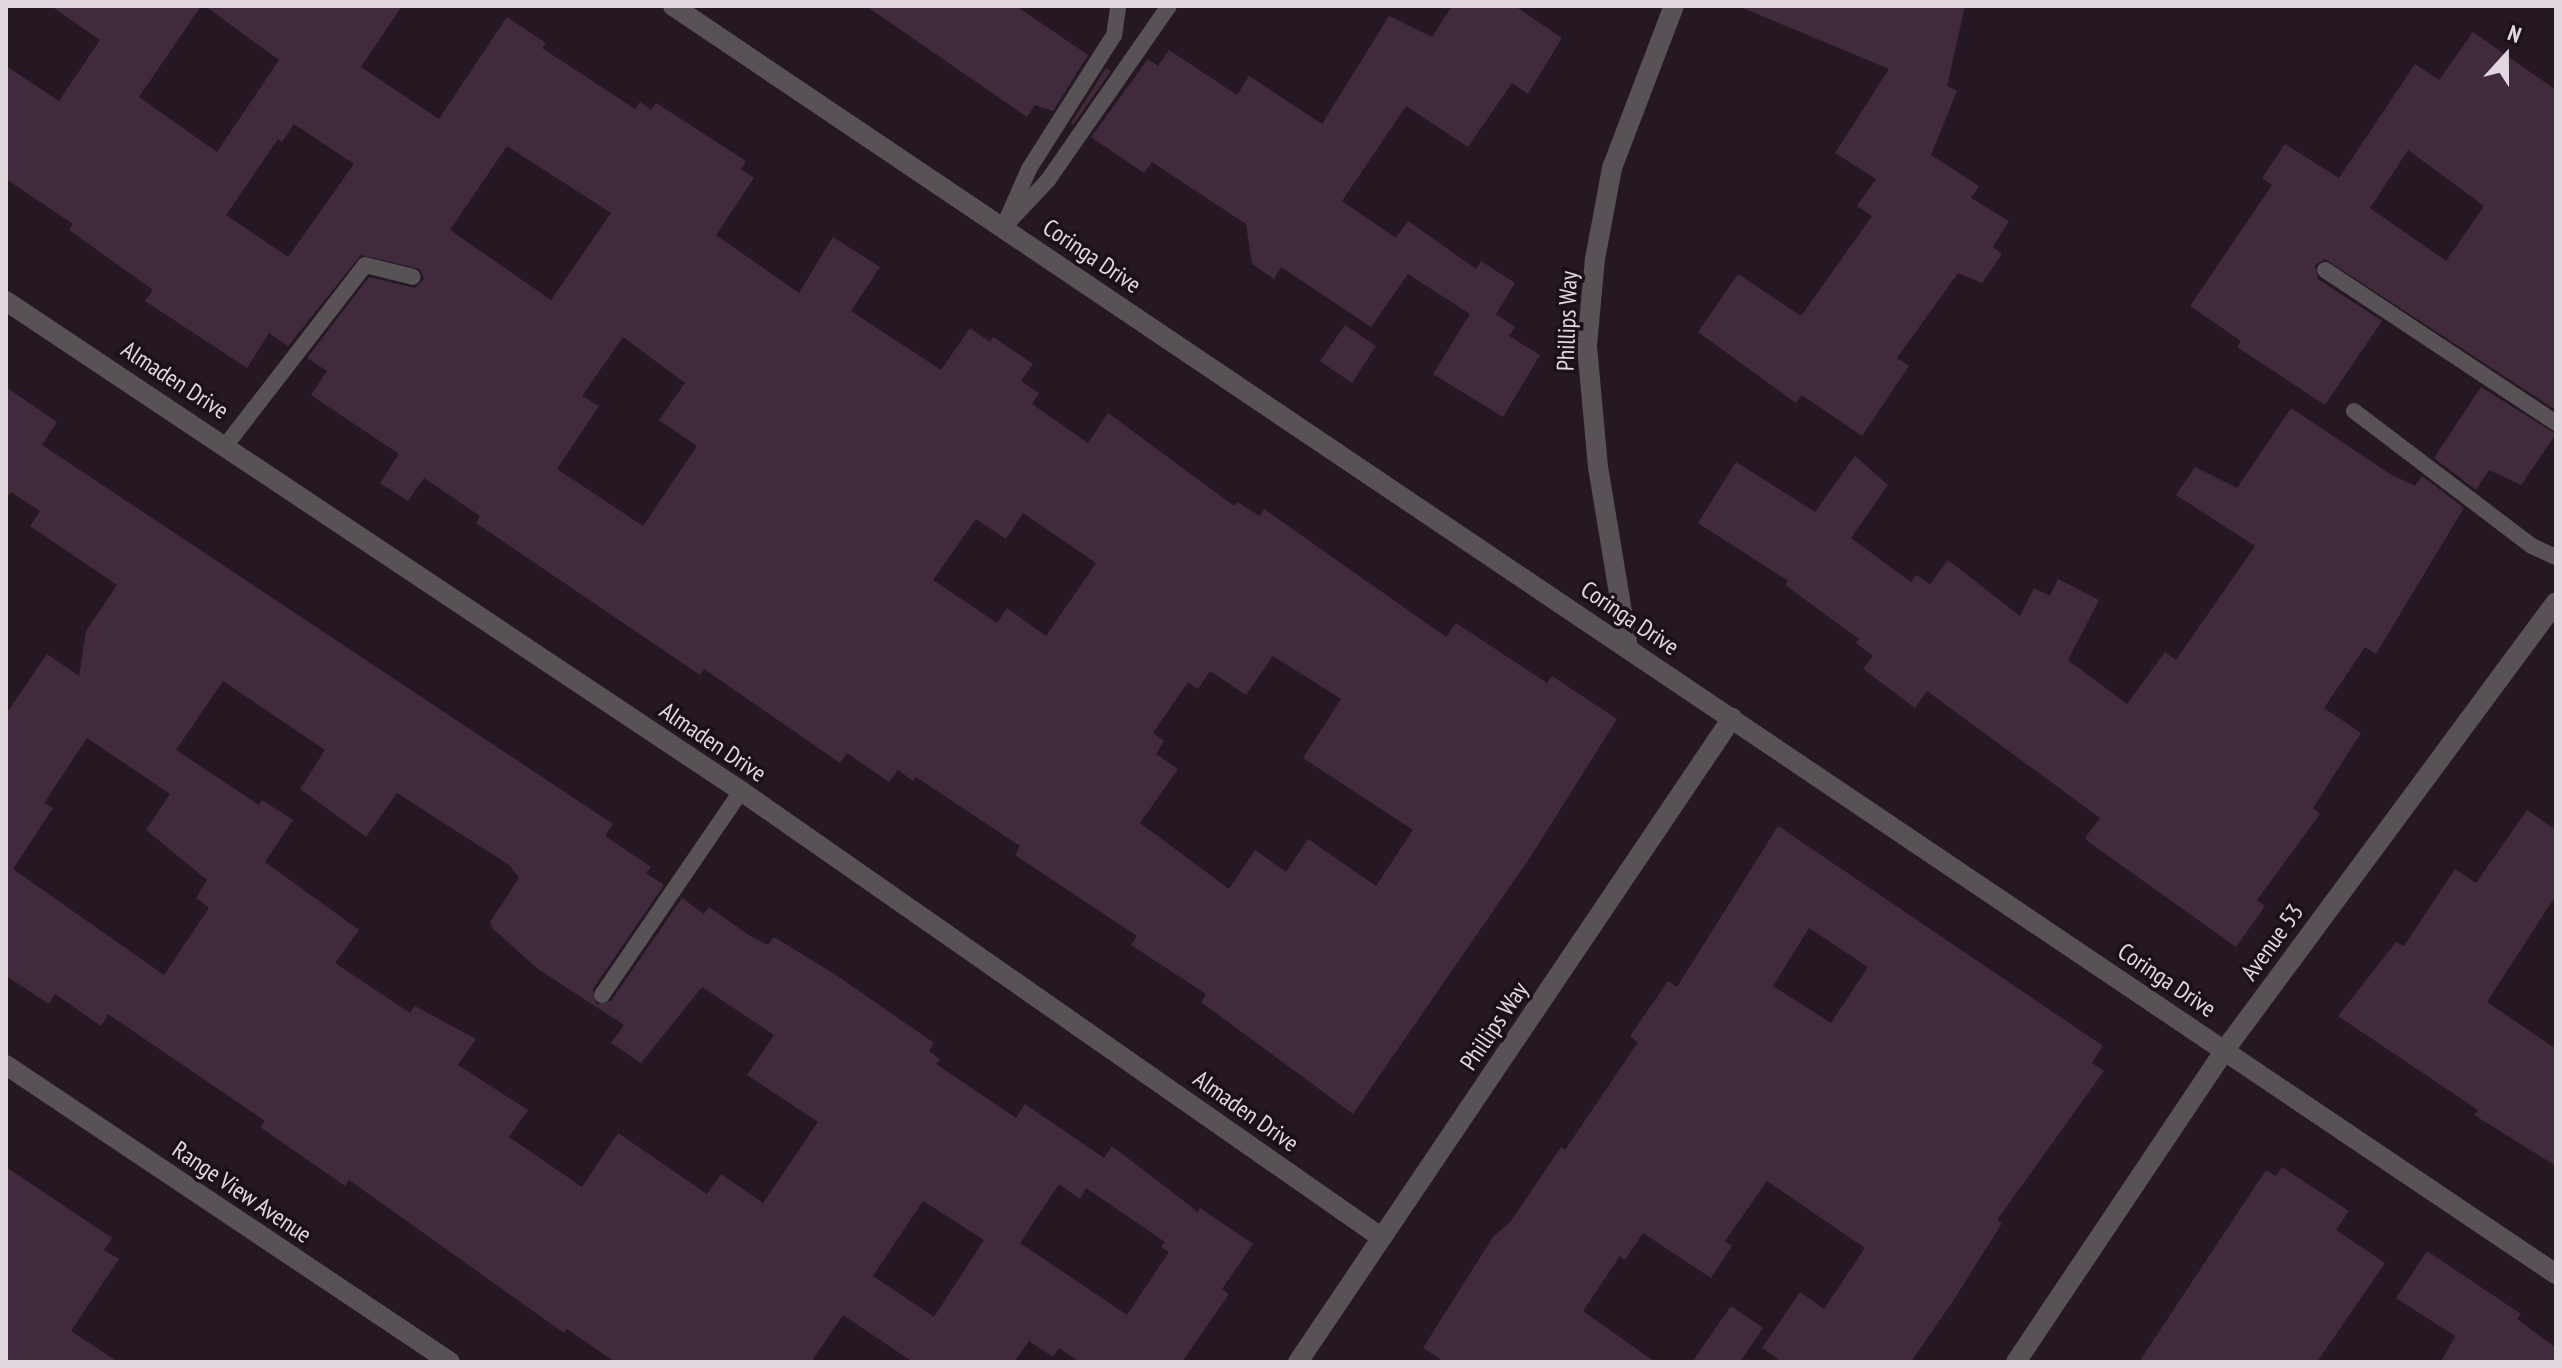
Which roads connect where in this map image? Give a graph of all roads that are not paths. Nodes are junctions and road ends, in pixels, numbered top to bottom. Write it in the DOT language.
graph roads {
  1 [pos="673,6"];
  2 [pos="1169,6"];
  3 [pos="1674,6"];
  4 [pos="1118,8"];
  5 [pos="1003,228"];
  6 [pos="2325,270"];
  7 [pos="413,277"];
  8 [pos="6,301"];
  9 [pos="2354,411"];
  10 [pos="2556,423"];
  11 [pos="226,445"];
  12 [pos="2556,557"];
  13 [pos="2556,602"];
  14 [pos="1628,648"];
  15 [pos="1732,718"];
  16 [pos="741,791"];
  17 [pos="602,995"];
  18 [pos="2224,1051"];
  19 [pos="6,1065"];
  20 [pos="1382,1238"];
  21 [pos="2556,1274"];
  22 [pos="446,1361"];
  23 [pos="1298,1362"];
  24 [pos="2016,1362"];
  1 -- 5 [label="street, Coringa Drive"];
  2 -- 5 [label="lane"];
  3 -- 14 [label="street, Phillips Way"];
  4 -- 5 [label="lane"];
  5 -- 14 [label="street, Coringa Drive"];
  6 -- 10 [label="lane"];
  7 -- 11 [label="lane"];
  8 -- 11 [label="street, Almaden Drive"];
  9 -- 12 [label="lane"];
  11 -- 16 [label="street, Almaden Drive"];
  13 -- 18 [label="street, Avenue 53"];
  14 -- 15 [label="street, Coringa Drive"];
  15 -- 18 [label="street, Coringa Drive"];
  15 -- 20 [label="street, Phillips Way"];
  16 -- 17 [label="lane"];
  16 -- 20 [label="street, Almaden Drive"];
  18 -- 21 [label="street, Coringa Drive"];
  18 -- 24 [label="street, Avenue 53"];
  19 -- 22 [label="street, Range View Avenue"];
  20 -- 23 [label="street, Phillips Way"];
}
